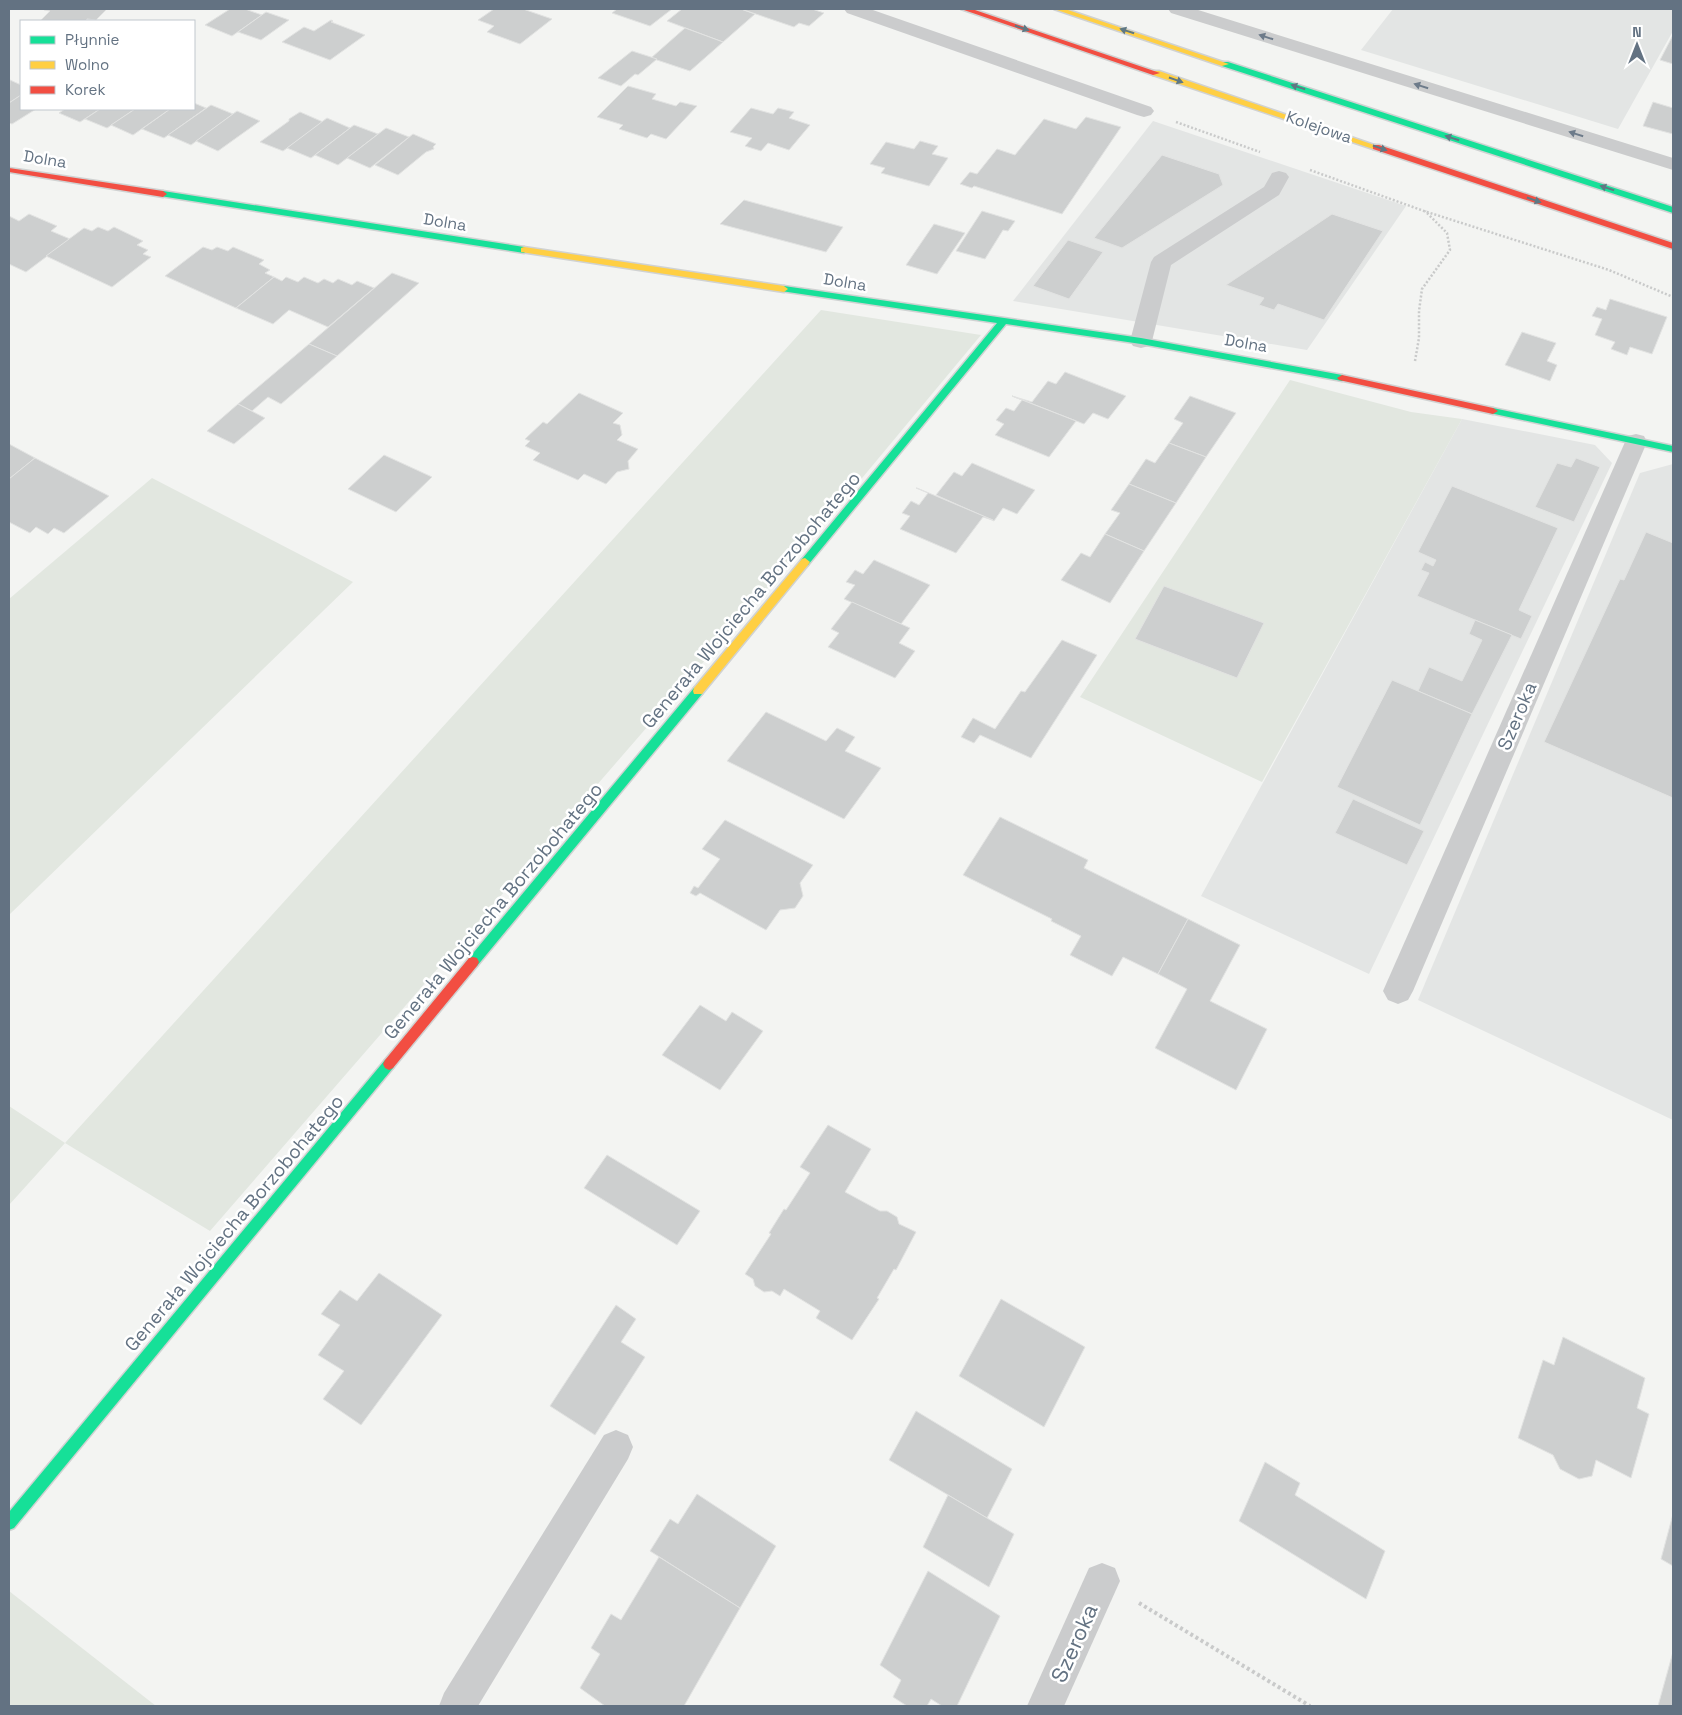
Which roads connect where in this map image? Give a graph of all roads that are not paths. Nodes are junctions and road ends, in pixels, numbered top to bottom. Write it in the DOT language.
graph roads {
  1 [pos="853,9"];
  2 [pos="965,9"];
  3 [pos="1058,9"];
  4 [pos="1177,9"];
  5 [pos="1144,111"];
  6 [pos="1673,164"];
  7 [pos="9,170"];
  8 [pos="1279,177"];
  9 [pos="1673,209"];
  10 [pos="1673,246"];
  11 [pos="1003,322"];
  12 [pos="1141,341"];
  13 [pos="1636,442"];
  14 [pos="1673,448"];
  15 [pos="1398,991"];
  16 [pos="616,1447"];
  17 [pos="9,1523"];
  18 [pos="1102,1581"];
  19 [pos="457,1706"];
  20 [pos="1045,1706"];
  1 -- 5 [label="street"];
  2 -- 10 [label="main road, Kolejowa, one-way"];
  9 -- 3 [label="main road, Kolejowa, one-way"];
  6 -- 4 [label="street, one-way"];
  7 -- 11 [label="main road, Dolna"];
  8 -- 12 [label="street"];
  11 -- 12 [label="main road, Dolna"];
  11 -- 17 [label="main road, Generała Wojciecha Borzobohatego"];
  12 -- 13 [label="main road, Dolna"];
  13 -- 14 [label="main road, Dolna"];
  13 -- 15 [label="street, Szeroka"];
  16 -- 19 [label="street"];
  18 -- 20 [label="street, Szeroka"];
}
